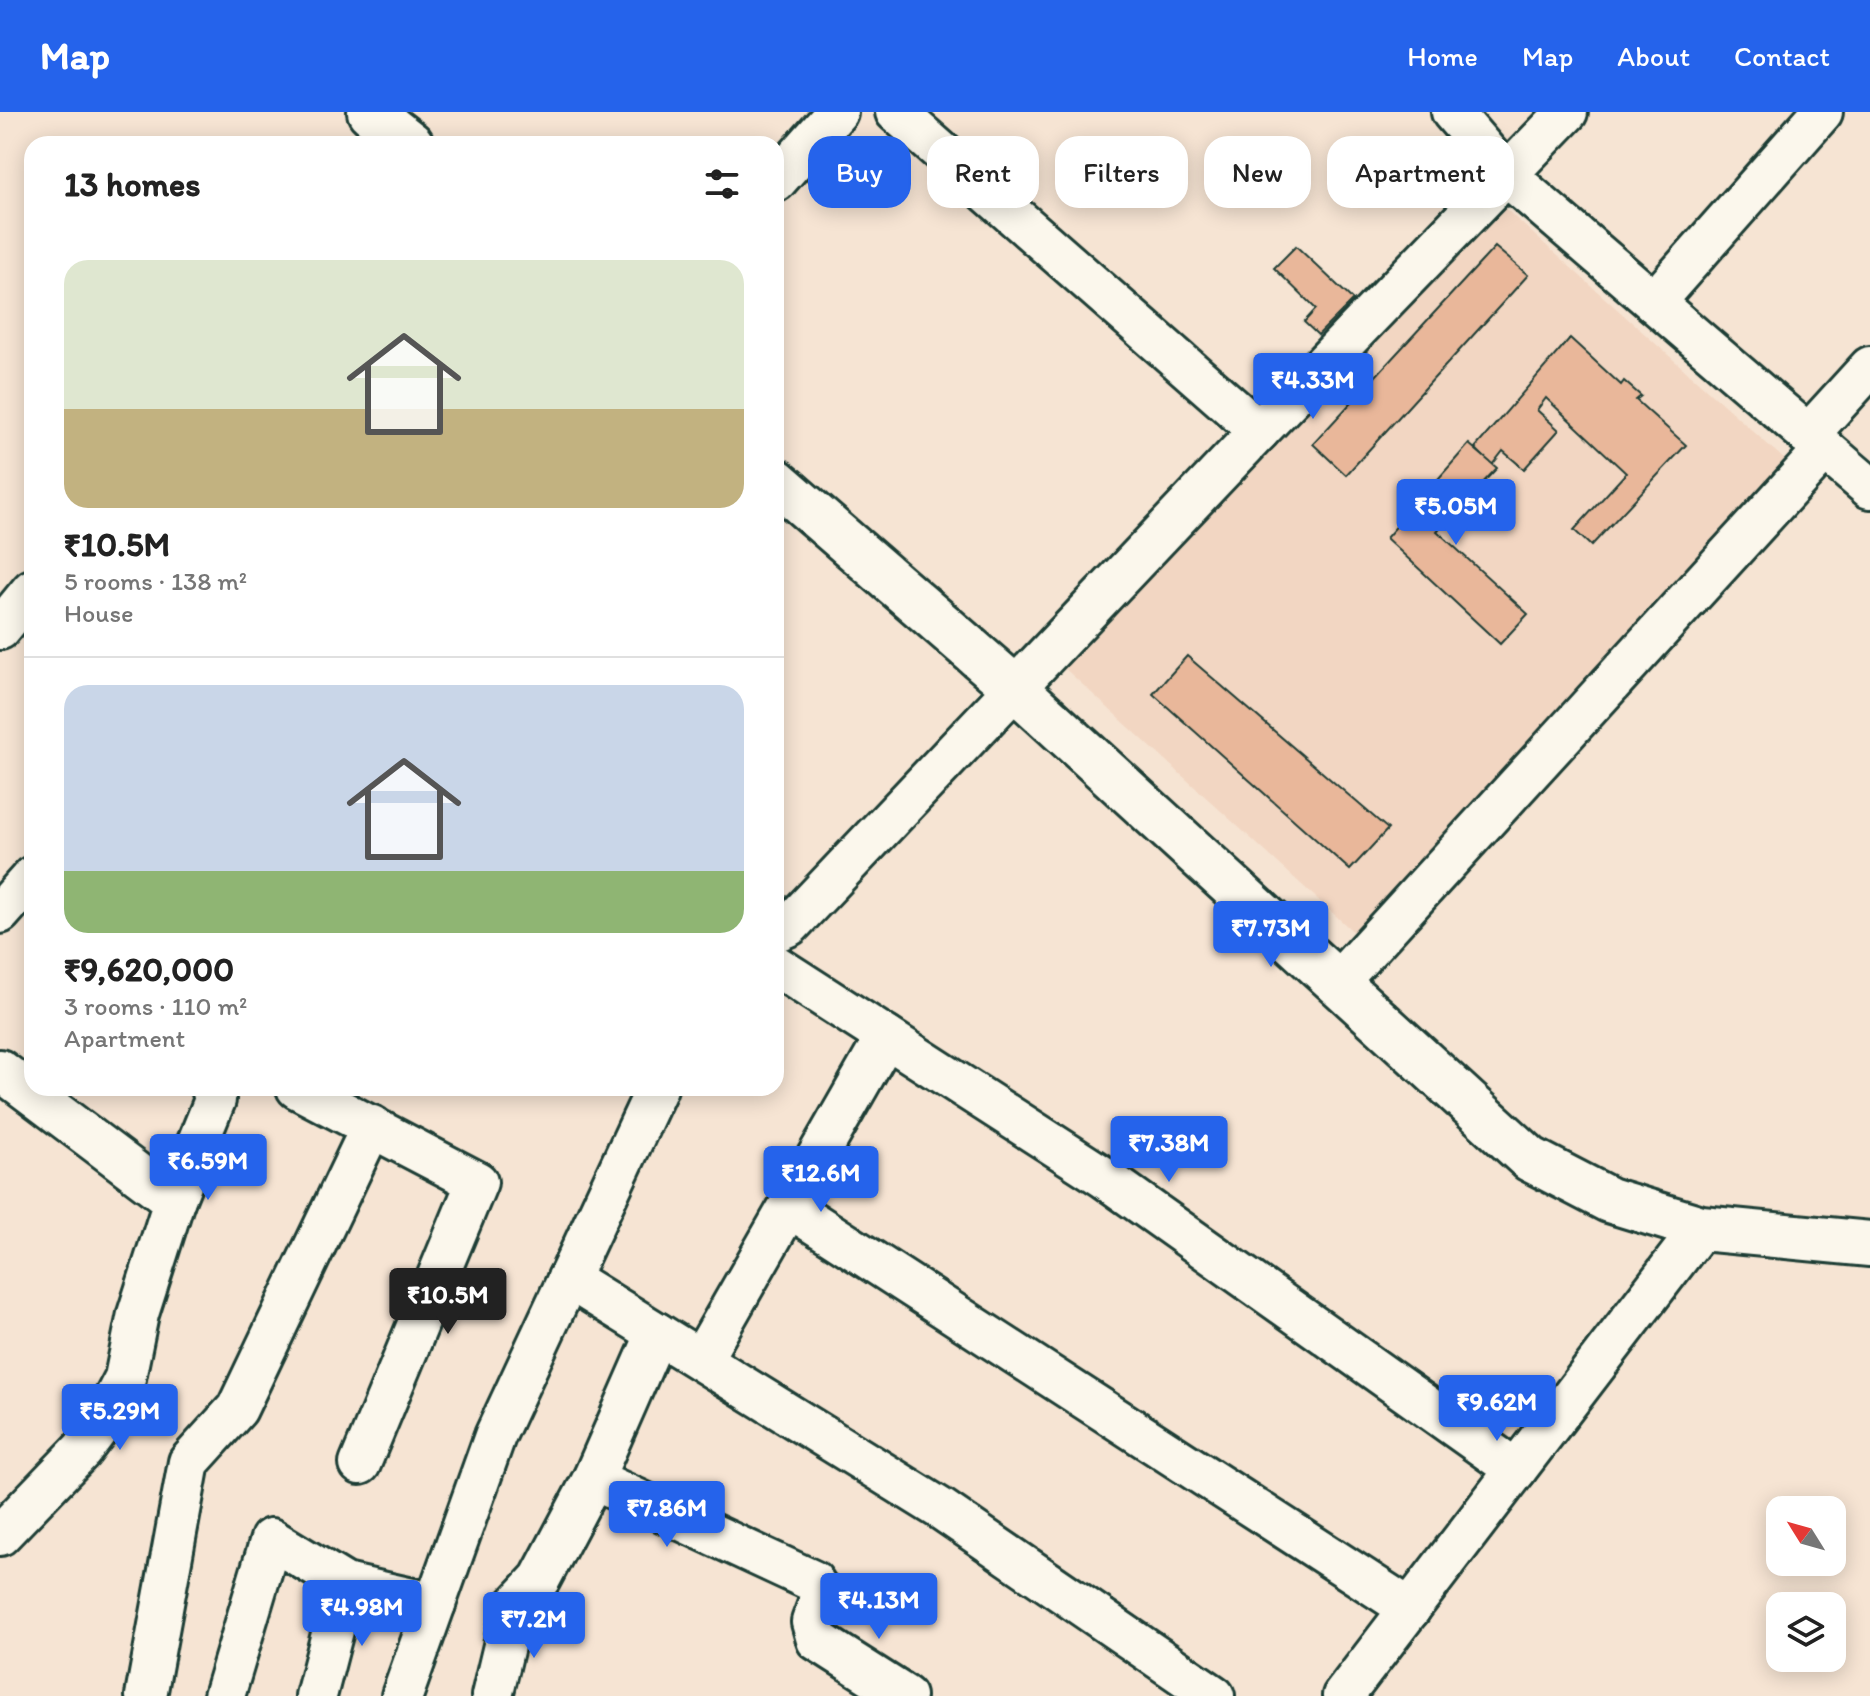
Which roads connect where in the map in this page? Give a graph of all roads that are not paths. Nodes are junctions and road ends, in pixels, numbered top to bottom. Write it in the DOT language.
graph roads {
  1 [pos="370,112"];
  2 [pos="837,112"];
  3 [pos="896,112"];
  4 [pos="1452,112"];
  5 [pos="1567,112"];
  6 [pos="1822,112"];
  7 [pos="400,136"];
  8 [pos="1473,136"];
  9 [pos="1514,167"];
  10 [pos="784,172"];
  11 [pos="1514,182"];
  12 [pos="1474,208"];
  13 [pos="1654,302"];
  14 [pos="1870,367"];
  15 [pos="1259,431"];
  16 [pos="1816,442"];
  17 [pos="784,488"];
  18 [pos="1870,488"];
  19 [pos="24,600"];
  20 [pos="0,629"];
  21 [pos="1015,688"];
  22 [pos="784,920"];
  23 [pos="784,971"];
  24 [pos="1337,983"];
  25 [pos="886,1037"];
  26 [pos="0,1070"];
  27 [pos="24,1088"];
  28 [pos="35,1096"];
  29 [pos="214,1096"];
  30 [pos="313,1096"];
  31 [pos="653,1096"];
  32 [pos="372,1126"];
  33 [pos="174,1201"];
  34 [pos="789,1207"];
  35 [pos="1701,1228"];
  36 [pos="1870,1244"];
  37 [pos="568,1278"];
  38 [pos="657,1333"];
  39 [pos="701,1360"];
  40 [pos="360,1464"];
  41 [pos="1516,1470"];
  42 [pos="593,1479"];
  43 [pos="0,1535"];
  44 [pos="345,1584"];
  45 [pos="435,1604"];
  46 [pos="1410,1609"];
  47 [pos="146,1696"];
  48 [pos="224,1696"];
  49 [pos="316,1696"];
  50 [pos="402,1696"];
  51 [pos="492,1696"];
  52 [pos="905,1696"];
  53 [pos="1214,1696"];
  54 [pos="1343,1696"];
  1 -- 7 [label="main road"];
  2 -- 10 [label="street"];
  3 -- 15 [label="street"];
  4 -- 8 [label="street"];
  5 -- 9 [label="street"];
  6 -- 13 [label="street"];
  11 -- 13 [label="street"];
  12 -- 15 [label="street"];
  13 -- 16 [label="street"];
  14 -- 16 [label="street"];
  15 -- 21 [label="street"];
  16 -- 18 [label="street"];
  16 -- 24 [label="street"];
  17 -- 21 [label="main road"];
  19 -- 20 [label="street"];
  21 -- 22 [label="street"];
  21 -- 24 [label="main road"];
  23 -- 25 [label="street"];
  24 -- 35 [label="main road"];
  25 -- 34 [label="street"];
  25 -- 41 [label="street"];
  26 -- 27 [label="street"];
  28 -- 33 [label="street"];
  29 -- 33 [label="street"];
  30 -- 32 [label="street"];
  31 -- 37 [label="street"];
  32 -- 40 [label="street"];
  32 -- 47 [label="street"];
  33 -- 43 [label="street"];
  34 -- 39 [label="street"];
  34 -- 46 [label="street"];
  35 -- 36 [label="main road"];
  35 -- 41 [label="street"];
  37 -- 38 [label="street"];
  37 -- 45 [label="street"];
  38 -- 39 [label="street"];
  38 -- 42 [label="street"];
  39 -- 53 [label="street"];
  41 -- 46 [label="street"];
  42 -- 51 [label="street"];
  42 -- 52 [label="street"];
  44 -- 45 [label="street"];
  44 -- 48 [label="street"];
  44 -- 49 [label="street"];
  45 -- 50 [label="street"];
  46 -- 54 [label="street"];
}
